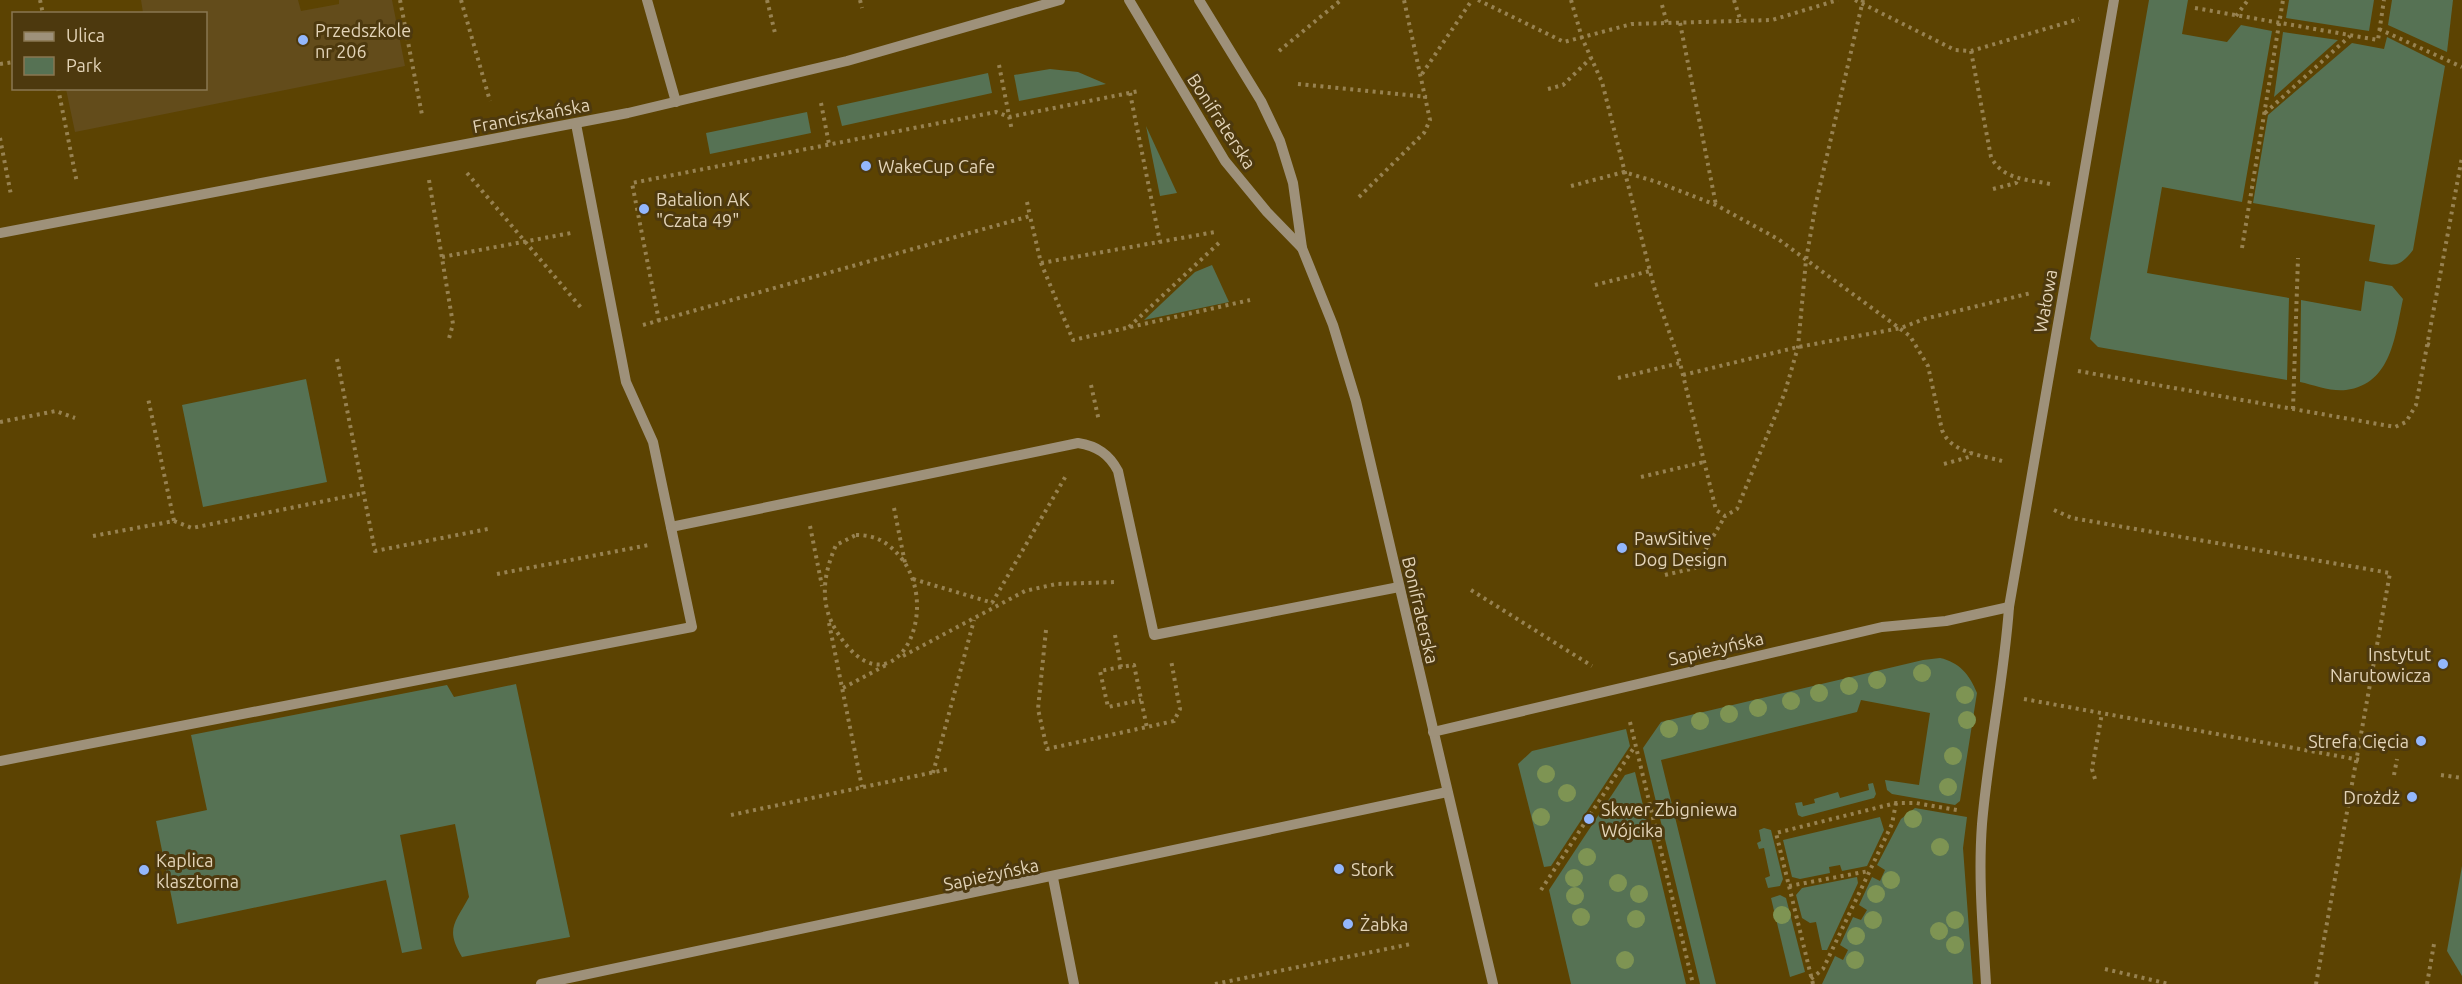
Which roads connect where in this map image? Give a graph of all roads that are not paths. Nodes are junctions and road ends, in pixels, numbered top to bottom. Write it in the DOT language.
graph roads {
  1 [pos="647,0"];
  2 [pos="1060,0"];
  3 [pos="1129,0"];
  4 [pos="1199,0"];
  5 [pos="2114,0"];
  6 [pos="676,102"];
  7 [pos="576,124"];
  8 [pos="0,233"];
  9 [pos="1302,248"];
  10 [pos="671,527"];
  11 [pos="1399,587"];
  12 [pos="2009,607"];
  13 [pos="1433,732"];
  14 [pos="0,761"];
  15 [pos="1448,792"];
  16 [pos="1053,878"];
  17 [pos="541,984"];
  18 [pos="1074,984"];
  19 [pos="1493,984"];
  20 [pos="1986,984"];
  1 -- 6 [label="street"];
  2 -- 6 [label="street, Franciszkańska"];
  3 -- 9 [label="street, Bonifraterska"];
  4 -- 9 [label="street, Bonifraterska"];
  5 -- 12 [label="street, Wałowa"];
  6 -- 7 [label="street, Franciszkańska"];
  7 -- 8 [label="street, Franciszkańska"];
  7 -- 10 [label="street"];
  9 -- 11 [label="street, Bonifraterska"];
  10 -- 11 [label="street"];
  10 -- 14 [label="street"];
  11 -- 13 [label="street, Bonifraterska"];
  12 -- 13 [label="street, Sapieżyńska"];
  12 -- 20 [label="street, Wałowa"];
  13 -- 15 [label="street, Bonifraterska"];
  15 -- 16 [label="street, Sapieżyńska"];
  15 -- 19 [label="street, Bonifraterska"];
  16 -- 17 [label="street, Sapieżyńska"];
  16 -- 18 [label="street"];
}
